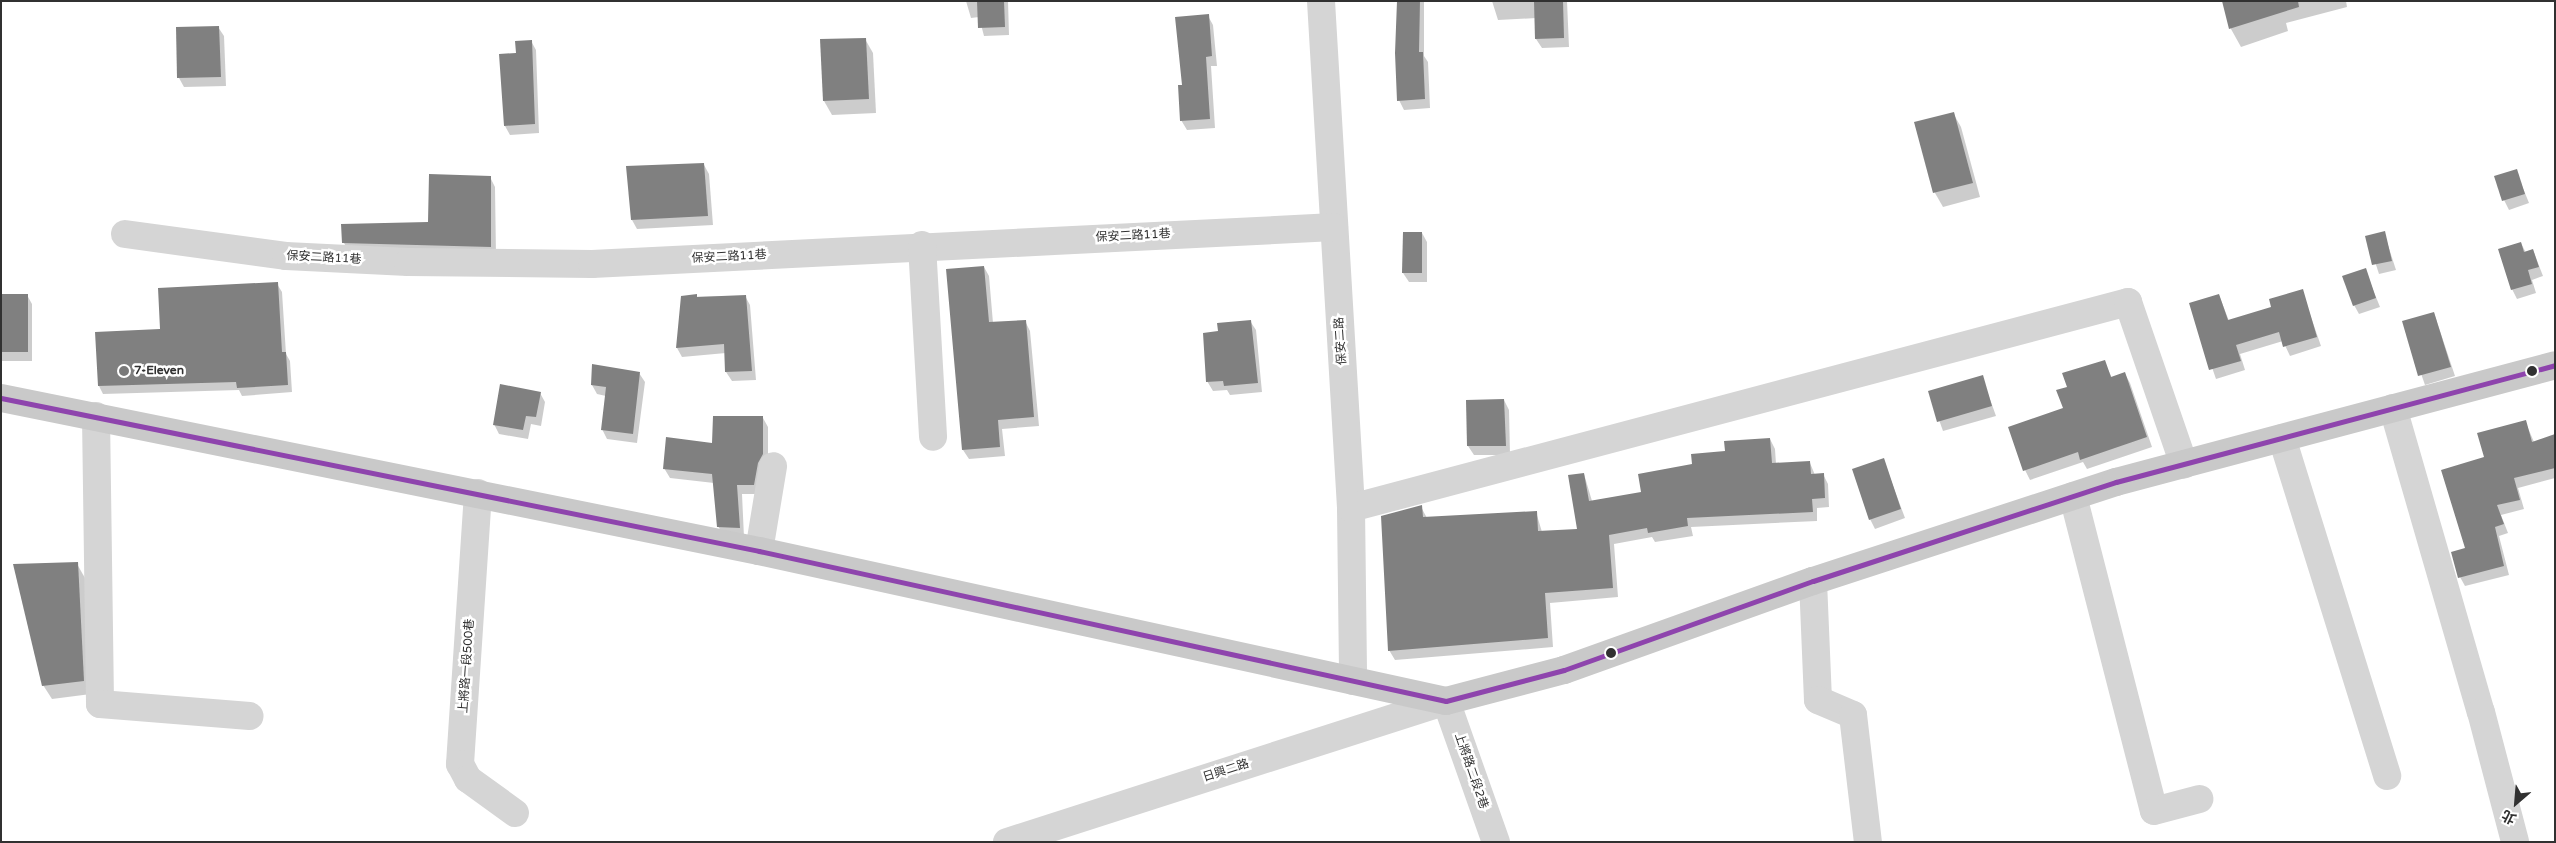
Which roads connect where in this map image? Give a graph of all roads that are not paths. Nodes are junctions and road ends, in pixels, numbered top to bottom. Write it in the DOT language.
graph roads {
  1 [pos="1321,1"];
  2 [pos="1334,227"];
  3 [pos="125,234"];
  4 [pos="922,245"];
  5 [pos="2555,365"];
  6 [pos="1,398"];
  7 [pos="2392,408"];
  8 [pos="96,416"];
  9 [pos="933,437"];
  10 [pos="2282,438"];
  11 [pos="2184,465"];
  12 [pos="773,466"];
  13 [pos="478,493"];
  14 [pos="2073,496"];
  15 [pos="1352,508"];
  16 [pos="759,551"];
  17 [pos="1814,581"];
  18 [pos="1353,681"];
  19 [pos="1446,701"];
  20 [pos="250,716"];
  21 [pos="2387,776"];
  22 [pos="2199,800"];
  23 [pos="515,813"];
  24 [pos="1007,842"];
  25 [pos="1496,842"];
  26 [pos="1868,842"];
  27 [pos="2515,842"];
  1 -- 2 [label="street, 保安二路"];
  2 -- 4 [label="street, 保安二路11巷"];
  2 -- 15 [label="street, 保安二路"];
  3 -- 4 [label="street, 保安二路11巷"];
  4 -- 9 [label="street"];
  5 -- 7 [label="main road"];
  6 -- 8 [label="main road"];
  7 -- 10 [label="main road"];
  7 -- 27 [label="street"];
  8 -- 13 [label="main road"];
  8 -- 20 [label="street"];
  10 -- 11 [label="main road"];
  10 -- 21 [label="street"];
  11 -- 14 [label="main road"];
  11 -- 15 [label="street"];
  12 -- 16 [label="street"];
  13 -- 16 [label="main road"];
  13 -- 23 [label="street, 上將路一段500巷"];
  14 -- 17 [label="main road"];
  14 -- 22 [label="street"];
  15 -- 18 [label="street, 保安二路"];
  16 -- 18 [label="main road"];
  17 -- 19 [label="main road"];
  17 -- 26 [label="street"];
  18 -- 19 [label="main road"];
  19 -- 24 [label="street, 日興二路"];
  19 -- 25 [label="street, 上將路二段2巷"];
}
